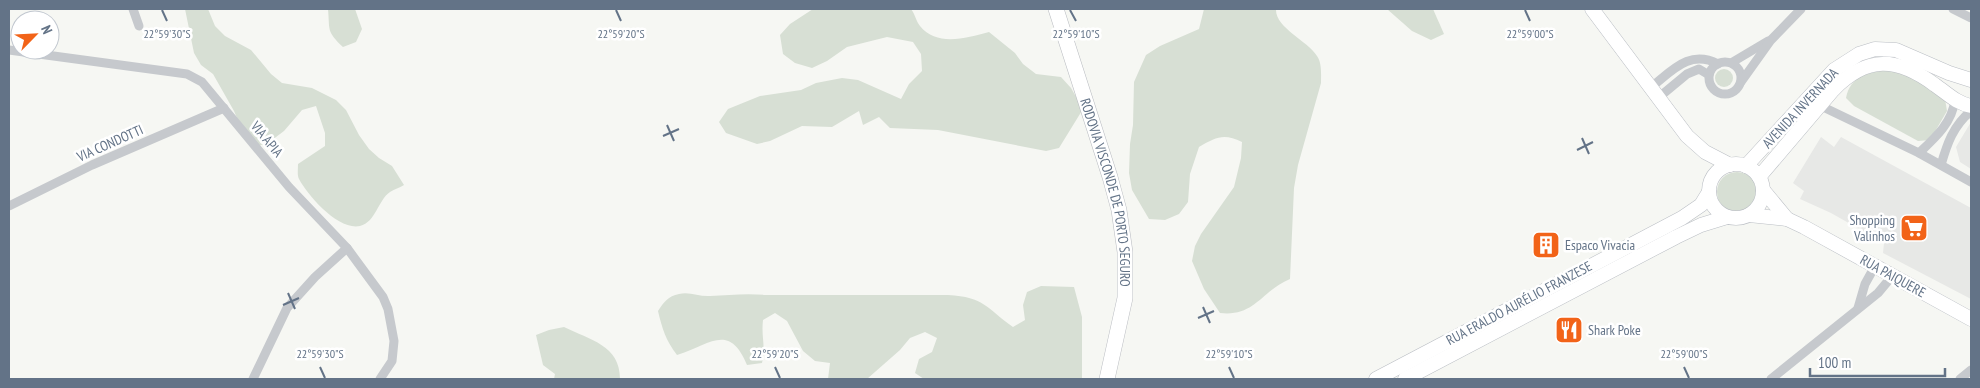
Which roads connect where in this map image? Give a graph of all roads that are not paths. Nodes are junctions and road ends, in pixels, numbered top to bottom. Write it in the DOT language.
graph roads {
  1 [pos="133,9"];
  2 [pos="1056,9"];
  3 [pos="1592,9"];
  4 [pos="1801,9"];
  5 [pos="1953,9"];
  6 [pos="1971,18"];
  7 [pos="139,26"];
  8 [pos="1771,40"];
  9 [pos="9,50"];
  10 [pos="1731,63"];
  11 [pos="1718,64"];
  12 [pos="1709,75"];
  13 [pos="1971,81"];
  14 [pos="1739,86"];
  15 [pos="1654,93"];
  16 [pos="1955,100"];
  17 [pos="1821,106"];
  18 [pos="1971,106"];
  19 [pos="224,108"];
  20 [pos="1971,111"];
  21 [pos="1705,152"];
  22 [pos="1919,153"];
  23 [pos="1730,165"];
  24 [pos="1746,166"];
  25 [pos="1942,166"];
  26 [pos="1971,182"];
  27 [pos="1761,184"];
  28 [pos="1710,186"];
  29 [pos="9,206"];
  30 [pos="1749,215"];
  31 [pos="1726,216"];
  32 [pos="1787,219"];
  33 [pos="347,248"];
  34 [pos="1875,266"];
  35 [pos="1893,275"];
  36 [pos="1858,309"];
  37 [pos="1971,319"];
  38 [pos="253,379"];
  39 [pos="380,379"];
  40 [pos="1107,379"];
  41 [pos="1376,379"];
  42 [pos="1405,379"];
  43 [pos="1771,379"];
  1 -- 7 [label="street"];
  2 -- 40 [label="main road, RODOVIA VISCONDE DE PORTO SEGURO"];
  3 -- 15 [label="main road"];
  4 -- 8 [label="street"];
  5 -- 6 [label="street"];
  8 -- 10 [label="street"];
  8 -- 14 [label="street"];
  9 -- 19 [label="street, VIA APIA"];
  10 -- 11 [label="street"];
  10 -- 14 [label="street"];
  11 -- 12 [label="street"];
  11 -- 15 [label="street"];
  12 -- 14 [label="street"];
  12 -- 15 [label="street"];
  13 -- 16 [label="main road"];
  13 -- 24 [label="main road, AVENIDA INVERNADA"];
  15 -- 21 [label="main road"];
  16 -- 17 [label="main road, AVENIDA INVERNADA"];
  16 -- 18 [label="main road, AVENIDA INVERNADA"];
  16 -- 22 [label="street"];
  17 -- 22 [label="street"];
  17 -- 27 [label="main road, AVENIDA INVERNADA"];
  19 -- 29 [label="street, VIA CONDOTTI"];
  19 -- 33 [label="street, VIA APIA"];
  20 -- 25 [label="street"];
  21 -- 23 [label="main road"];
  21 -- 28 [label="main road"];
  22 -- 25 [label="street"];
  23 -- 24 [label="main road"];
  23 -- 28 [label="main road"];
  24 -- 27 [label="main road"];
  25 -- 26 [label="street"];
  27 -- 30 [label="main road"];
  27 -- 32 [label="main road, RUA PAIQUERE"];
  28 -- 31 [label="main road"];
  28 -- 41 [label="main road, RUA ERALDO AURÉLIO FRANZESE"];
  30 -- 31 [label="main road"];
  30 -- 32 [label="main road, RUA PAIQUERE"];
  31 -- 42 [label="main road, RUA ERALDO AURÉLIO FRANZESE"];
  32 -- 34 [label="main road, RUA PAIQUERE"];
  33 -- 38 [label="street"];
  33 -- 39 [label="street, VIA APIA"];
  34 -- 35 [label="main road, RUA PAIQUERE"];
  34 -- 36 [label="street"];
  35 -- 36 [label="street"];
  35 -- 37 [label="main road, RUA PAIQUERE"];
  36 -- 43 [label="street"];
}
